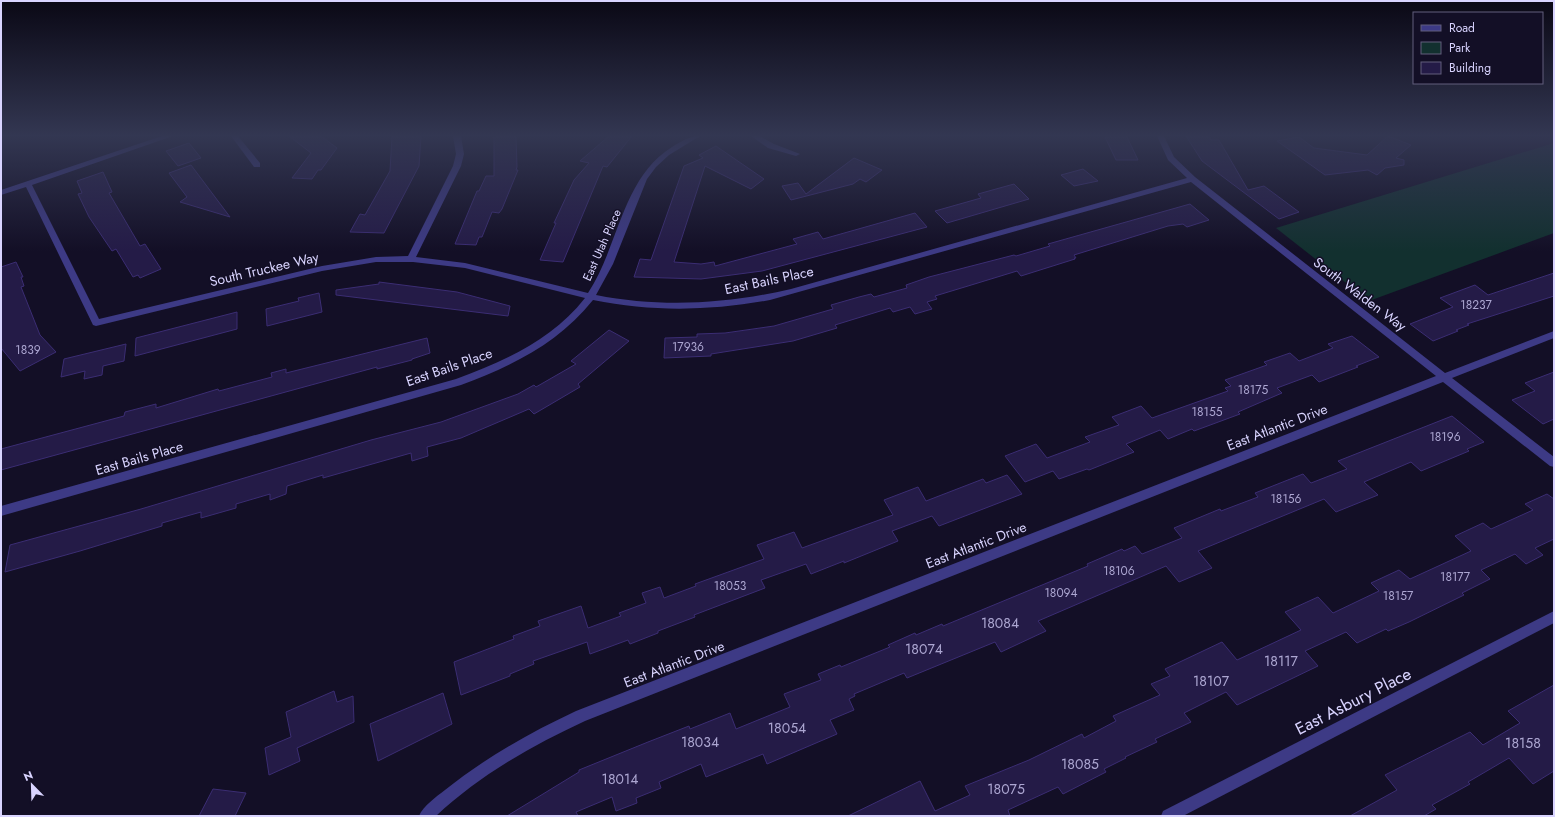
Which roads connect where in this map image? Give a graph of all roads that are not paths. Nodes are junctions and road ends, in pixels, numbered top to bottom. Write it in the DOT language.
graph roads {
  1 [pos="57,174"];
  2 [pos="453,174"];
  3 [pos="647,174"];
  4 [pos="1187,174"];
  5 [pos="1192,179"];
  6 [pos="28,184"];
  7 [pos="1,193"];
  8 [pos="411,259"];
  9 [pos="591,296"];
  10 [pos="1554,334"];
  11 [pos="1445,377"];
  12 [pos="1554,463"];
  13 [pos="1,511"];
  14 [pos="1554,617"];
  15 [pos="426,816"];
  16 [pos="1168,816"];
  1 -- 6 [label="street"];
  2 -- 8 [label="street"];
  3 -- 9 [label="street, East Utah Place"];
  4 -- 5 [label="street, South Walden Way"];
  5 -- 9 [label="street, East Bails Place"];
  5 -- 11 [label="street, South Walden Way"];
  6 -- 7 [label="street"];
  6 -- 8 [label="street, South Truckee Way"];
  8 -- 9 [label="street, South Truckee Way"];
  9 -- 13 [label="street, East Bails Place"];
  10 -- 11 [label="street, East Atlantic Drive"];
  11 -- 12 [label="street, South Walden Way"];
  11 -- 15 [label="street, East Atlantic Drive"];
  14 -- 16 [label="street, East Asbury Place"];
}
